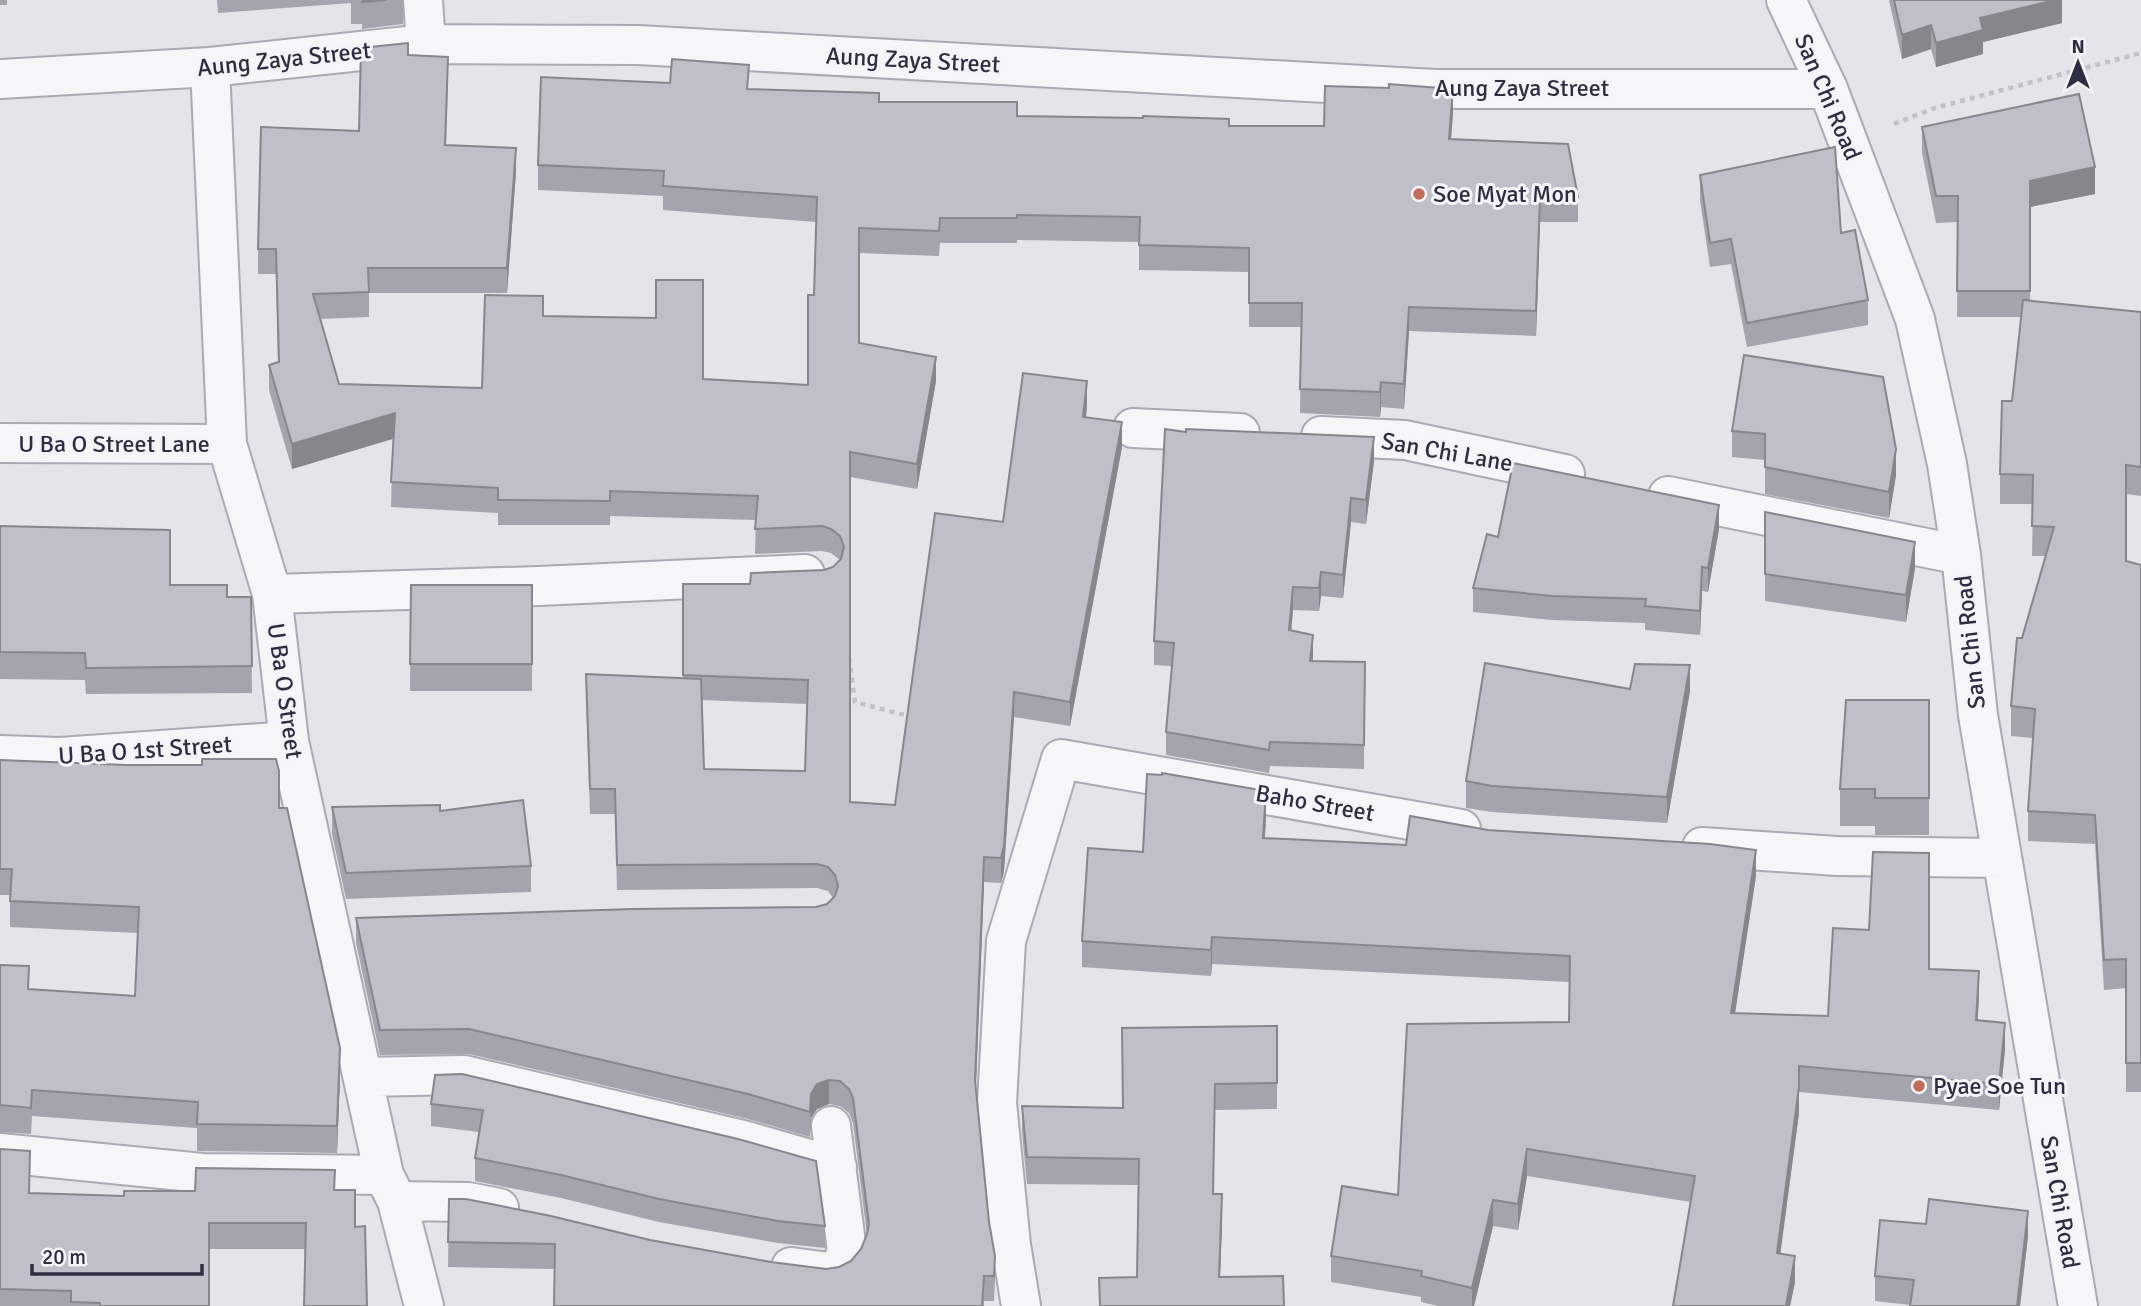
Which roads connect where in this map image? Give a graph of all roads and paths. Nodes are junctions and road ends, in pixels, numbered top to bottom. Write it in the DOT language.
graph roads {
  1 [pos="424,0"];
  2 [pos="1786,0"];
  3 [pos="426,44"];
  4 [pos="2141,53"];
  5 [pos="210,67"];
  6 [pos="0,79"];
  7 [pos="1828,89"];
  8 [pos="1848,142"];
  9 [pos="1133,428"];
  10 [pos="0,443"];
  11 [pos="228,444"];
  12 [pos="1593,480"];
  13 [pos="1633,489"];
  14 [pos="1961,555"];
  15 [pos="822,573"];
  16 [pos="272,594"];
  17 [pos="848,650"];
  18 [pos="921,719"];
  19 [pos="289,741"];
  20 [pos="0,755"];
  21 [pos="1489,834"];
  22 [pos="1670,845"];
  23 [pos="2001,858"];
  24 [pos="363,1077"];
  25 [pos="831,1126"];
  26 [pos="0,1153"];
  27 [pos="837,1167"];
  28 [pos="390,1188"];
  29 [pos="531,1214"];
  30 [pos="762,1263"];
  31 [pos="424,1306"];
  32 [pos="1021,1306"];
  33 [pos="2078,1306"];
  1 -- 3 [label="street"];
  2 -- 7 [label="street, San Chi Road"];
  3 -- 5 [label="street, Aung Zaya Street"];
  3 -- 7 [label="street, Aung Zaya Street"];
  4 -- 8 [label="path"];
  5 -- 6 [label="street, Aung Zaya Street"];
  5 -- 11 [label="street, U Ba O Street"];
  7 -- 8 [label="street, San Chi Road"];
  8 -- 14 [label="street, San Chi Road"];
  9 -- 12 [label="street, San Chi Lane"];
  10 -- 11 [label="street, U Ba O Street Lane"];
  11 -- 16 [label="street, U Ba O Street"];
  13 -- 14 [label="street"];
  14 -- 23 [label="street, San Chi Road"];
  15 -- 16 [label="street"];
  16 -- 19 [label="street, U Ba O Street"];
  17 -- 18 [label="path"];
  19 -- 20 [label="street, U Ba O 1st Street"];
  19 -- 24 [label="street, U Ba O Street"];
  21 -- 32 [label="street, Baho Street"];
  22 -- 23 [label="street"];
  23 -- 33 [label="street, San Chi Road"];
  24 -- 27 [label="street"];
  24 -- 28 [label="street, U Ba O Street"];
  25 -- 27 [label="street"];
  26 -- 28 [label="street"];
  27 -- 30 [label="street"];
  28 -- 29 [label="street"];
  28 -- 31 [label="street, U Ba O Street"];
}
